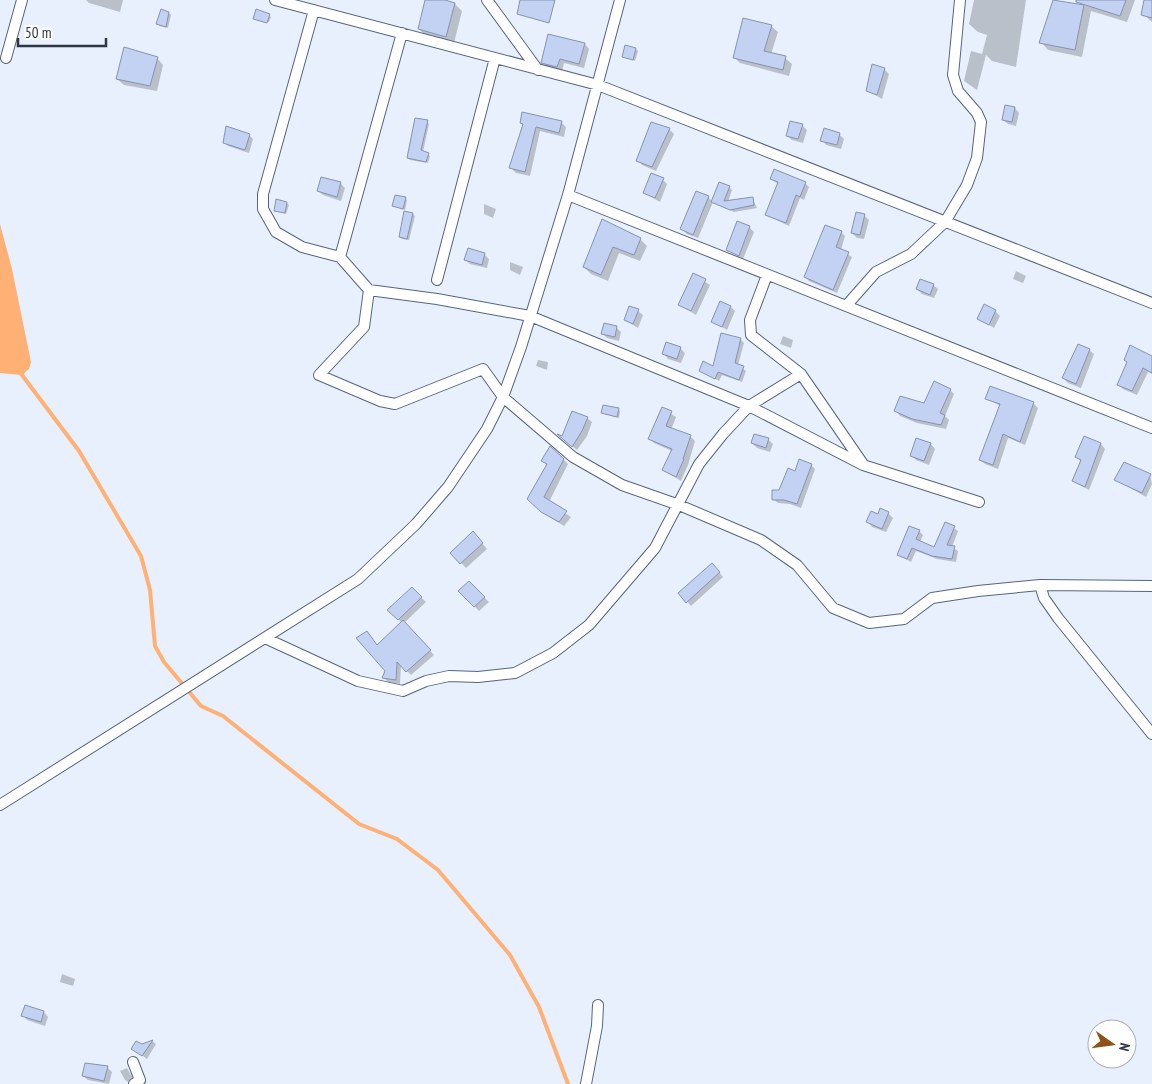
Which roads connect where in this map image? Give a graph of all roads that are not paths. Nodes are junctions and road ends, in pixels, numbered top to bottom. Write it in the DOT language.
graph roads {
  1 [pos="22,0"];
  2 [pos="275,0"];
  3 [pos="487,0"];
  4 [pos="620,0"];
  5 [pos="960,0"];
  6 [pos="314,10"];
  7 [pos="402,33"];
  8 [pos="6,58"];
  9 [pos="495,58"];
  10 [pos="538,70"];
  11 [pos="598,85"];
  12 [pos="568,195"];
  13 [pos="945,222"];
  14 [pos="340,258"];
  15 [pos="767,275"];
  16 [pos="437,280"];
  17 [pos="368,290"];
  18 [pos="1152,303"];
  19 [pos="846,306"];
  20 [pos="530,316"];
  21 [pos="801,374"];
  22 [pos="503,397"];
  23 [pos="748,406"];
  24 [pos="1152,428"];
  25 [pos="863,465"];
  26 [pos="979,502"];
  27 [pos="679,505"];
  28 [pos="1040,585"];
  29 [pos="1152,586"];
  30 [pos="265,638"];
  31 [pos="1152,734"];
  32 [pos="0,805"];
  33 [pos="598,1005"];
  34 [pos="133,1062"];
  35 [pos="134,1084"];
  36 [pos="586,1084"];
  1 -- 8 [label="street"];
  2 -- 6 [label="street"];
  3 -- 10 [label="street"];
  4 -- 11 [label="street"];
  5 -- 13 [label="street"];
  6 -- 7 [label="street"];
  6 -- 14 [label="street"];
  7 -- 9 [label="street"];
  7 -- 14 [label="street"];
  9 -- 10 [label="street"];
  9 -- 16 [label="street"];
  10 -- 11 [label="street"];
  11 -- 12 [label="street"];
  11 -- 13 [label="street"];
  12 -- 15 [label="street"];
  12 -- 20 [label="street"];
  13 -- 18 [label="street"];
  13 -- 19 [label="street"];
  14 -- 17 [label="street"];
  15 -- 19 [label="street"];
  15 -- 21 [label="street"];
  17 -- 20 [label="street"];
  17 -- 22 [label="street"];
  19 -- 24 [label="street"];
  20 -- 22 [label="street"];
  20 -- 23 [label="street"];
  21 -- 23 [label="street"];
  21 -- 25 [label="street"];
  22 -- 27 [label="street"];
  22 -- 30 [label="street"];
  23 -- 25 [label="street"];
  23 -- 27 [label="street"];
  25 -- 26 [label="street"];
  27 -- 28 [label="street"];
  27 -- 30 [label="street"];
  28 -- 29 [label="street"];
  28 -- 31 [label="street"];
  30 -- 32 [label="street"];
  33 -- 36 [label="street"];
  34 -- 35 [label="street"];
}
